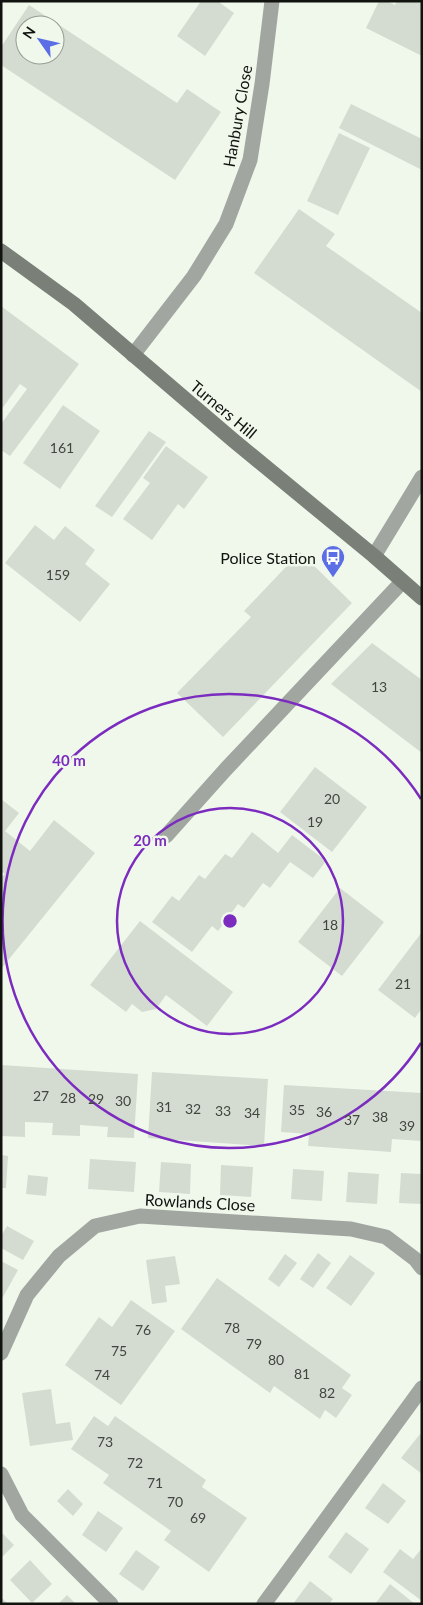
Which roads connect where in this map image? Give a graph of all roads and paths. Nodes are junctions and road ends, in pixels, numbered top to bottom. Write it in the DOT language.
graph roads {
  1 [pos="272,1"];
  2 [pos="1,252"];
  3 [pos="133,355"];
  4 [pos="422,477"];
  5 [pos="374,556"];
  6 [pos="402,582"];
  7 [pos="422,598"];
  8 [pos="166,836"];
  9 [pos="422,1268"];
  10 [pos="1,1352"];
  11 [pos="422,1388"];
  12 [pos="1,1474"];
  13 [pos="111,1604"];
  14 [pos="264,1604"];
  1 -- 3 [label="street, Hanbury Close"];
  2 -- 3 [label="main road, Turners Hill"];
  3 -- 5 [label="main road, Turners Hill"];
  4 -- 5 [label="street"];
  5 -- 6 [label="main road, Turners Hill"];
  6 -- 7 [label="main road, Turners Hill"];
  6 -- 8 [label="street"];
  9 -- 10 [label="street, Rowlands Close"];
  11 -- 14 [label="street"];
  12 -- 13 [label="street"];
}
